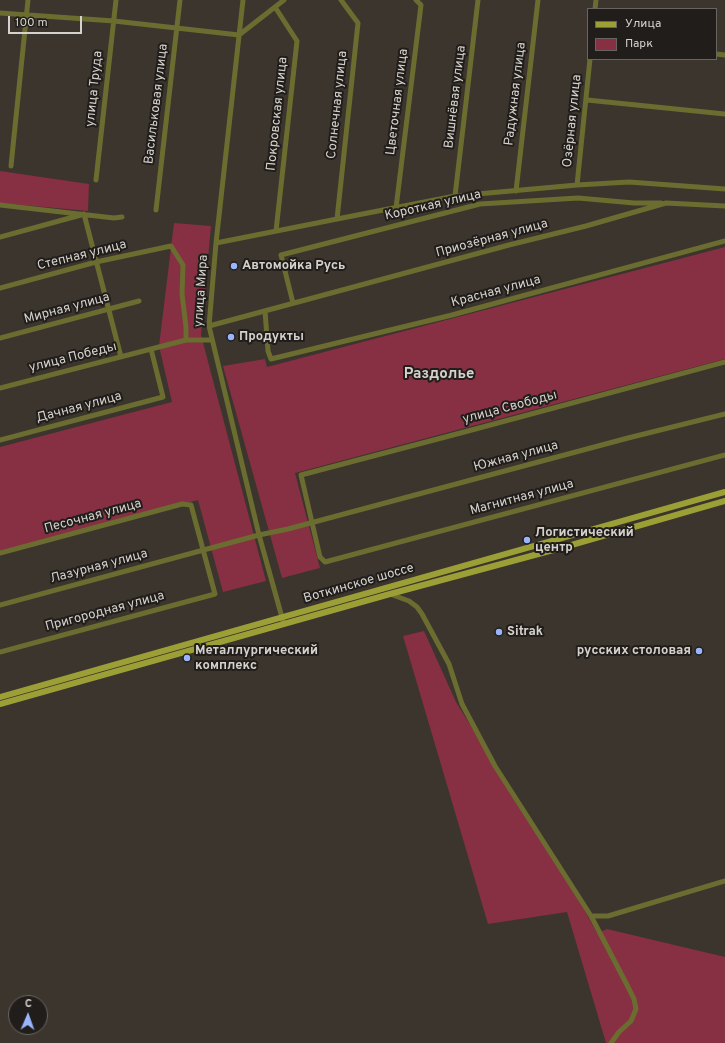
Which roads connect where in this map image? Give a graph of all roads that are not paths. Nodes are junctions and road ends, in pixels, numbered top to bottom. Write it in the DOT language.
graph roads {
  1 [pos="28,0"];
  2 [pos="116,0"];
  3 [pos="180,0"];
  4 [pos="243,0"];
  5 [pos="284,0"];
  6 [pos="341,0"];
  7 [pos="416,0"];
  8 [pos="478,0"];
  9 [pos="538,0"];
  10 [pos="275,7"];
  11 [pos="0,13"];
  12 [pos="26,15"];
  13 [pos="114,20"];
  14 [pos="177,28"];
  15 [pos="239,35"];
  16 [pos="590,60"];
  17 [pos="587,100"];
  18 [pos="725,114"];
  19 [pos="11,166"];
  20 [pos="96,180"];
  21 [pos="577,185"];
  22 [pos="725,189"];
  23 [pos="516,191"];
  24 [pos="455,196"];
  25 [pos="666,203"];
  26 [pos="0,205"];
  27 [pos="725,206"];
  28 [pos="396,208"];
  29 [pos="156,210"];
  30 [pos="84,214"];
  31 [pos="122,217"];
  32 [pos="336,219"];
  33 [pos="276,230"];
  34 [pos="0,237"];
  35 [pos="725,241"];
  36 [pos="216,243"];
  37 [pos="96,262"];
  38 [pos="0,288"];
  39 [pos="139,301"];
  40 [pos="293,303"];
  41 [pos="109,309"];
  42 [pos="266,311"];
  43 [pos="209,326"];
  44 [pos="0,338"];
  45 [pos="186,340"];
  46 [pos="211,340"];
  47 [pos="151,349"];
  48 [pos="121,357"];
  49 [pos="725,362"];
  50 [pos="0,388"];
  51 [pos="725,414"];
  52 [pos="0,440"];
  53 [pos="725,455"];
  54 [pos="725,492"];
  55 [pos="725,501"];
  56 [pos="312,522"];
  57 [pos="259,535"];
  58 [pos="203,551"];
  59 [pos="0,553"];
  60 [pos="390,594"];
  61 [pos="0,605"];
  62 [pos="282,617"];
  63 [pos="284,624"];
  64 [pos="0,652"];
  65 [pos="0,696"];
  66 [pos="0,704"];
  67 [pos="725,881"];
  68 [pos="591,916"];
  69 [pos="611,1043"];
  1 -- 12 [label="street"];
  2 -- 13 [label="street, улица Труда"];
  3 -- 14 [label="street, Васильковая улица"];
  4 -- 15 [label="street, улица Мира"];
  5 -- 10 [label="street"];
  6 -- 32 [label="street, Солнечная улица"];
  7 -- 28 [label="street, Цветочная улица"];
  8 -- 24 [label="street, Вишнёвая улица"];
  9 -- 23 [label="street, Радужная улица"];
  10 -- 15 [label="street"];
  10 -- 33 [label="street, Покровская улица"];
  11 -- 12 [label="street"];
  12 -- 13 [label="street"];
  12 -- 19 [label="street"];
  13 -- 14 [label="street"];
  13 -- 20 [label="street, улица Труда"];
  14 -- 15 [label="street"];
  14 -- 29 [label="street, Васильковая улица"];
  15 -- 36 [label="street, улица Мира"];
  16 -- 17 [label="street, Озёрная улица"];
  17 -- 18 [label="street"];
  17 -- 21 [label="street, Озёрная улица"];
  21 -- 22 [label="street"];
  21 -- 23 [label="street"];
  23 -- 24 [label="street"];
  24 -- 28 [label="street"];
  25 -- 27 [label="street, Приозёрная улица"];
  25 -- 40 [label="street, Приозёрная улица"];
  25 -- 40 [label="street, Короткая улица"];
  26 -- 30 [label="street"];
  28 -- 32 [label="street"];
  30 -- 31 [label="street"];
  30 -- 34 [label="street"];
  30 -- 37 [label="street"];
  32 -- 33 [label="street"];
  33 -- 36 [label="street"];
  35 -- 42 [label="street, Красная улица"];
  36 -- 43 [label="street, улица Мира"];
  37 -- 38 [label="street, Степная улица"];
  37 -- 41 [label="street"];
  37 -- 45 [label="street, Степная улица"];
  39 -- 41 [label="street, Мирная улица"];
  40 -- 42 [label="street, Приозёрная улица"];
  41 -- 44 [label="street, Мирная улица"];
  41 -- 48 [label="street"];
  42 -- 43 [label="street, Приозёрная улица"];
  43 -- 46 [label="street, улица Мира"];
  45 -- 46 [label="street, улица Победы"];
  45 -- 47 [label="street, улица Победы"];
  46 -- 57 [label="street, улица Мира"];
  47 -- 48 [label="street, улица Победы"];
  47 -- 52 [label="street, Дачная улица"];
  48 -- 50 [label="street, улица Победы"];
  49 -- 56 [label="street, улица Свободы"];
  51 -- 56 [label="street, Южная улица"];
  53 -- 56 [label="street, Магнитная улица"];
  54 -- 62 [label="main road, Воткинское шоссе"];
  55 -- 60 [label="main road, Воткинское шоссе"];
  56 -- 57 [label="street, Южная улица"];
  57 -- 58 [label="street, Лазурная улица"];
  57 -- 62 [label="street, улица Мира"];
  58 -- 59 [label="street, Песочная улица"];
  58 -- 61 [label="street, Лазурная улица"];
  58 -- 64 [label="street, Пригородная улица"];
  60 -- 63 [label="main road, Воткинское шоссе"];
  60 -- 68 [label="street"];
  62 -- 63 [label="street, улица Мира"];
  62 -- 65 [label="main road, Воткинское шоссе"];
  63 -- 66 [label="main road, Воткинское шоссе"];
  67 -- 68 [label="street"];
  68 -- 69 [label="street"];
}
